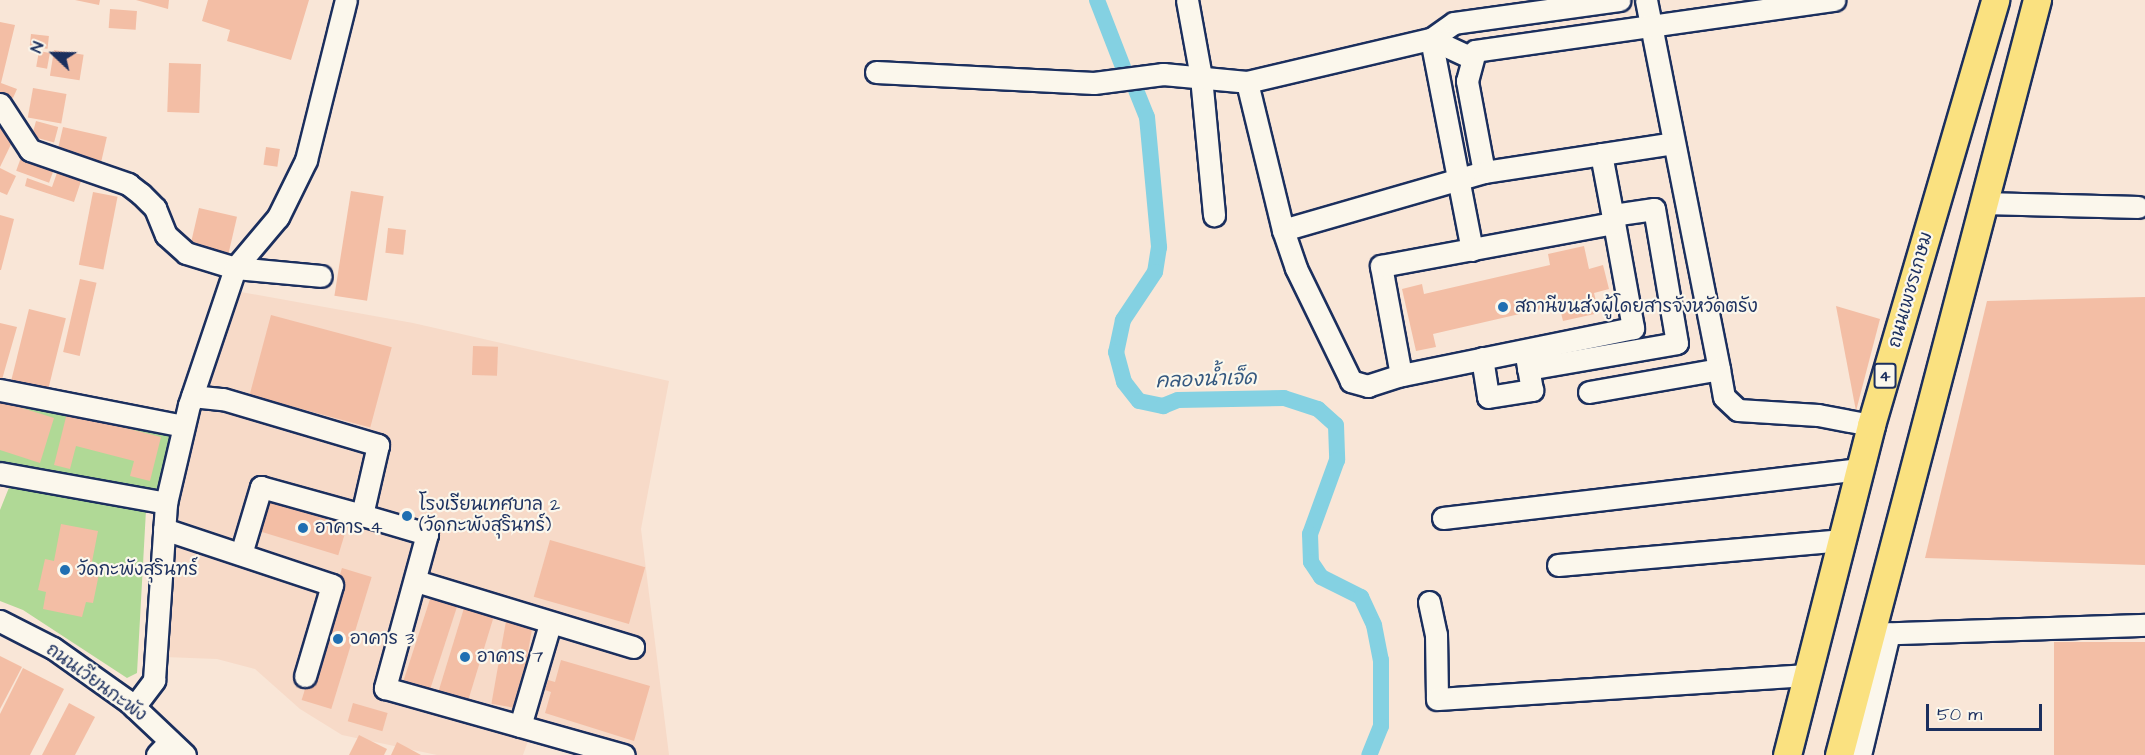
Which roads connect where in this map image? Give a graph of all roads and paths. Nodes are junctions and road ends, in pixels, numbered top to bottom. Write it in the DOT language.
graph roads {
  1 [pos="346,0"];
  2 [pos="1186,0"];
  3 [pos="1619,0"];
  4 [pos="1646,0"];
  5 [pos="1834,0"];
  6 [pos="1995,0"];
  7 [pos="2030,2"];
  8 [pos="1651,26"];
  9 [pos="1431,39"];
  10 [pos="1472,58"];
  11 [pos="876,72"];
  12 [pos="1201,76"];
  13 [pos="1247,82"];
  14 [pos="0,104"];
  15 [pos="1673,143"];
  16 [pos="1601,154"];
  17 [pos="1484,172"];
  18 [pos="1456,178"];
  19 [pos="1984,203"];
  20 [pos="2138,207"];
  21 [pos="1214,215"];
  22 [pos="1613,219"];
  23 [pos="1283,230"];
  24 [pos="1472,250"];
  25 [pos="235,268"];
  26 [pos="321,276"];
  27 [pos="1482,358"];
  28 [pos="1526,359"];
  29 [pos="1719,369"];
  30 [pos="1401,375"];
  31 [pos="0,390"];
  32 [pos="1589,392"];
  33 [pos="192,396"];
  34 [pos="1871,425"];
  35 [pos="183,426"];
  36 [pos="1862,469"];
  37 [pos="1,476"];
  38 [pos="166,503"];
  39 [pos="362,515"];
  40 [pos="1443,518"];
  41 [pos="164,529"];
  42 [pos="1843,540"];
  43 [pos="241,554"];
  44 [pos="1558,565"];
  45 [pos="416,581"];
  46 [pos="1430,602"];
  47 [pos="0,621"];
  48 [pos="550,624"];
  49 [pos="2145,625"];
  50 [pos="1880,633"];
  51 [pos="633,647"];
  52 [pos="1808,675"];
  53 [pos="305,676"];
  54 [pos="134,707"];
  55 [pos="520,726"];
  56 [pos="170,750"];
  57 [pos="624,755"];
  58 [pos="1788,755"];
  59 [pos="1839,755"];
  60 [pos="1860,755"];
  1 -- 25 [label="street"];
  2 -- 12 [label="street"];
  3 -- 9 [label="street"];
  4 -- 8 [label="street"];
  5 -- 8 [label="street"];
  6 -- 34 [label="main road, ถนนเพชรเกษม / 4"];
  7 -- 19 [label="main road"];
  8 -- 10 [label="street"];
  8 -- 15 [label="street"];
  9 -- 10 [label="street"];
  9 -- 13 [label="street"];
  9 -- 18 [label="street"];
  10 -- 17 [label="street"];
  11 -- 12 [label="street"];
  12 -- 13 [label="street"];
  12 -- 21 [label="street"];
  13 -- 23 [label="street"];
  14 -- 25 [label="street"];
  15 -- 16 [label="street"];
  15 -- 29 [label="street"];
  16 -- 17 [label="street"];
  16 -- 22 [label="street"];
  17 -- 18 [label="street"];
  18 -- 23 [label="street"];
  18 -- 24 [label="street"];
  19 -- 20 [label="street"];
  19 -- 50 [label="main road"];
  22 -- 24 [label="street"];
  22 -- 28 [label="street"];
  22 -- 28 [label="street"];
  23 -- 30 [label="street"];
  24 -- 30 [label="street"];
  25 -- 26 [label="street"];
  25 -- 33 [label="street"];
  27 -- 28 [label="street"];
  27 -- 28 [label="street"];
  27 -- 30 [label="street"];
  29 -- 32 [label="street"];
  29 -- 34 [label="street"];
  31 -- 35 [label="street"];
  33 -- 35 [label="street"];
  33 -- 39 [label="street"];
  34 -- 36 [label="main road, ถนนเพชรเกษม / 4"];
  35 -- 38 [label="street"];
  36 -- 40 [label="street"];
  36 -- 42 [label="main road, ถนนเพชรเกษม / 4"];
  37 -- 38 [label="street"];
  38 -- 41 [label="street"];
  39 -- 43 [label="street"];
  39 -- 45 [label="street"];
  41 -- 43 [label="street"];
  41 -- 54 [label="street"];
  42 -- 44 [label="street"];
  42 -- 52 [label="main road, ถนนเพชรเกษม / 4"];
  43 -- 53 [label="street"];
  45 -- 48 [label="street"];
  45 -- 55 [label="street"];
  46 -- 52 [label="street"];
  47 -- 54 [label="street, ถนนเวียนกะพัง"];
  48 -- 51 [label="street"];
  48 -- 55 [label="street"];
  49 -- 50 [label="street"];
  50 -- 59 [label="main road"];
  50 -- 60 [label="street"];
  52 -- 58 [label="main road, ถนนเพชรเกษม / 4"];
  54 -- 56 [label="street, ถนนเวียนกะพัง"];
  55 -- 57 [label="street"];
}
